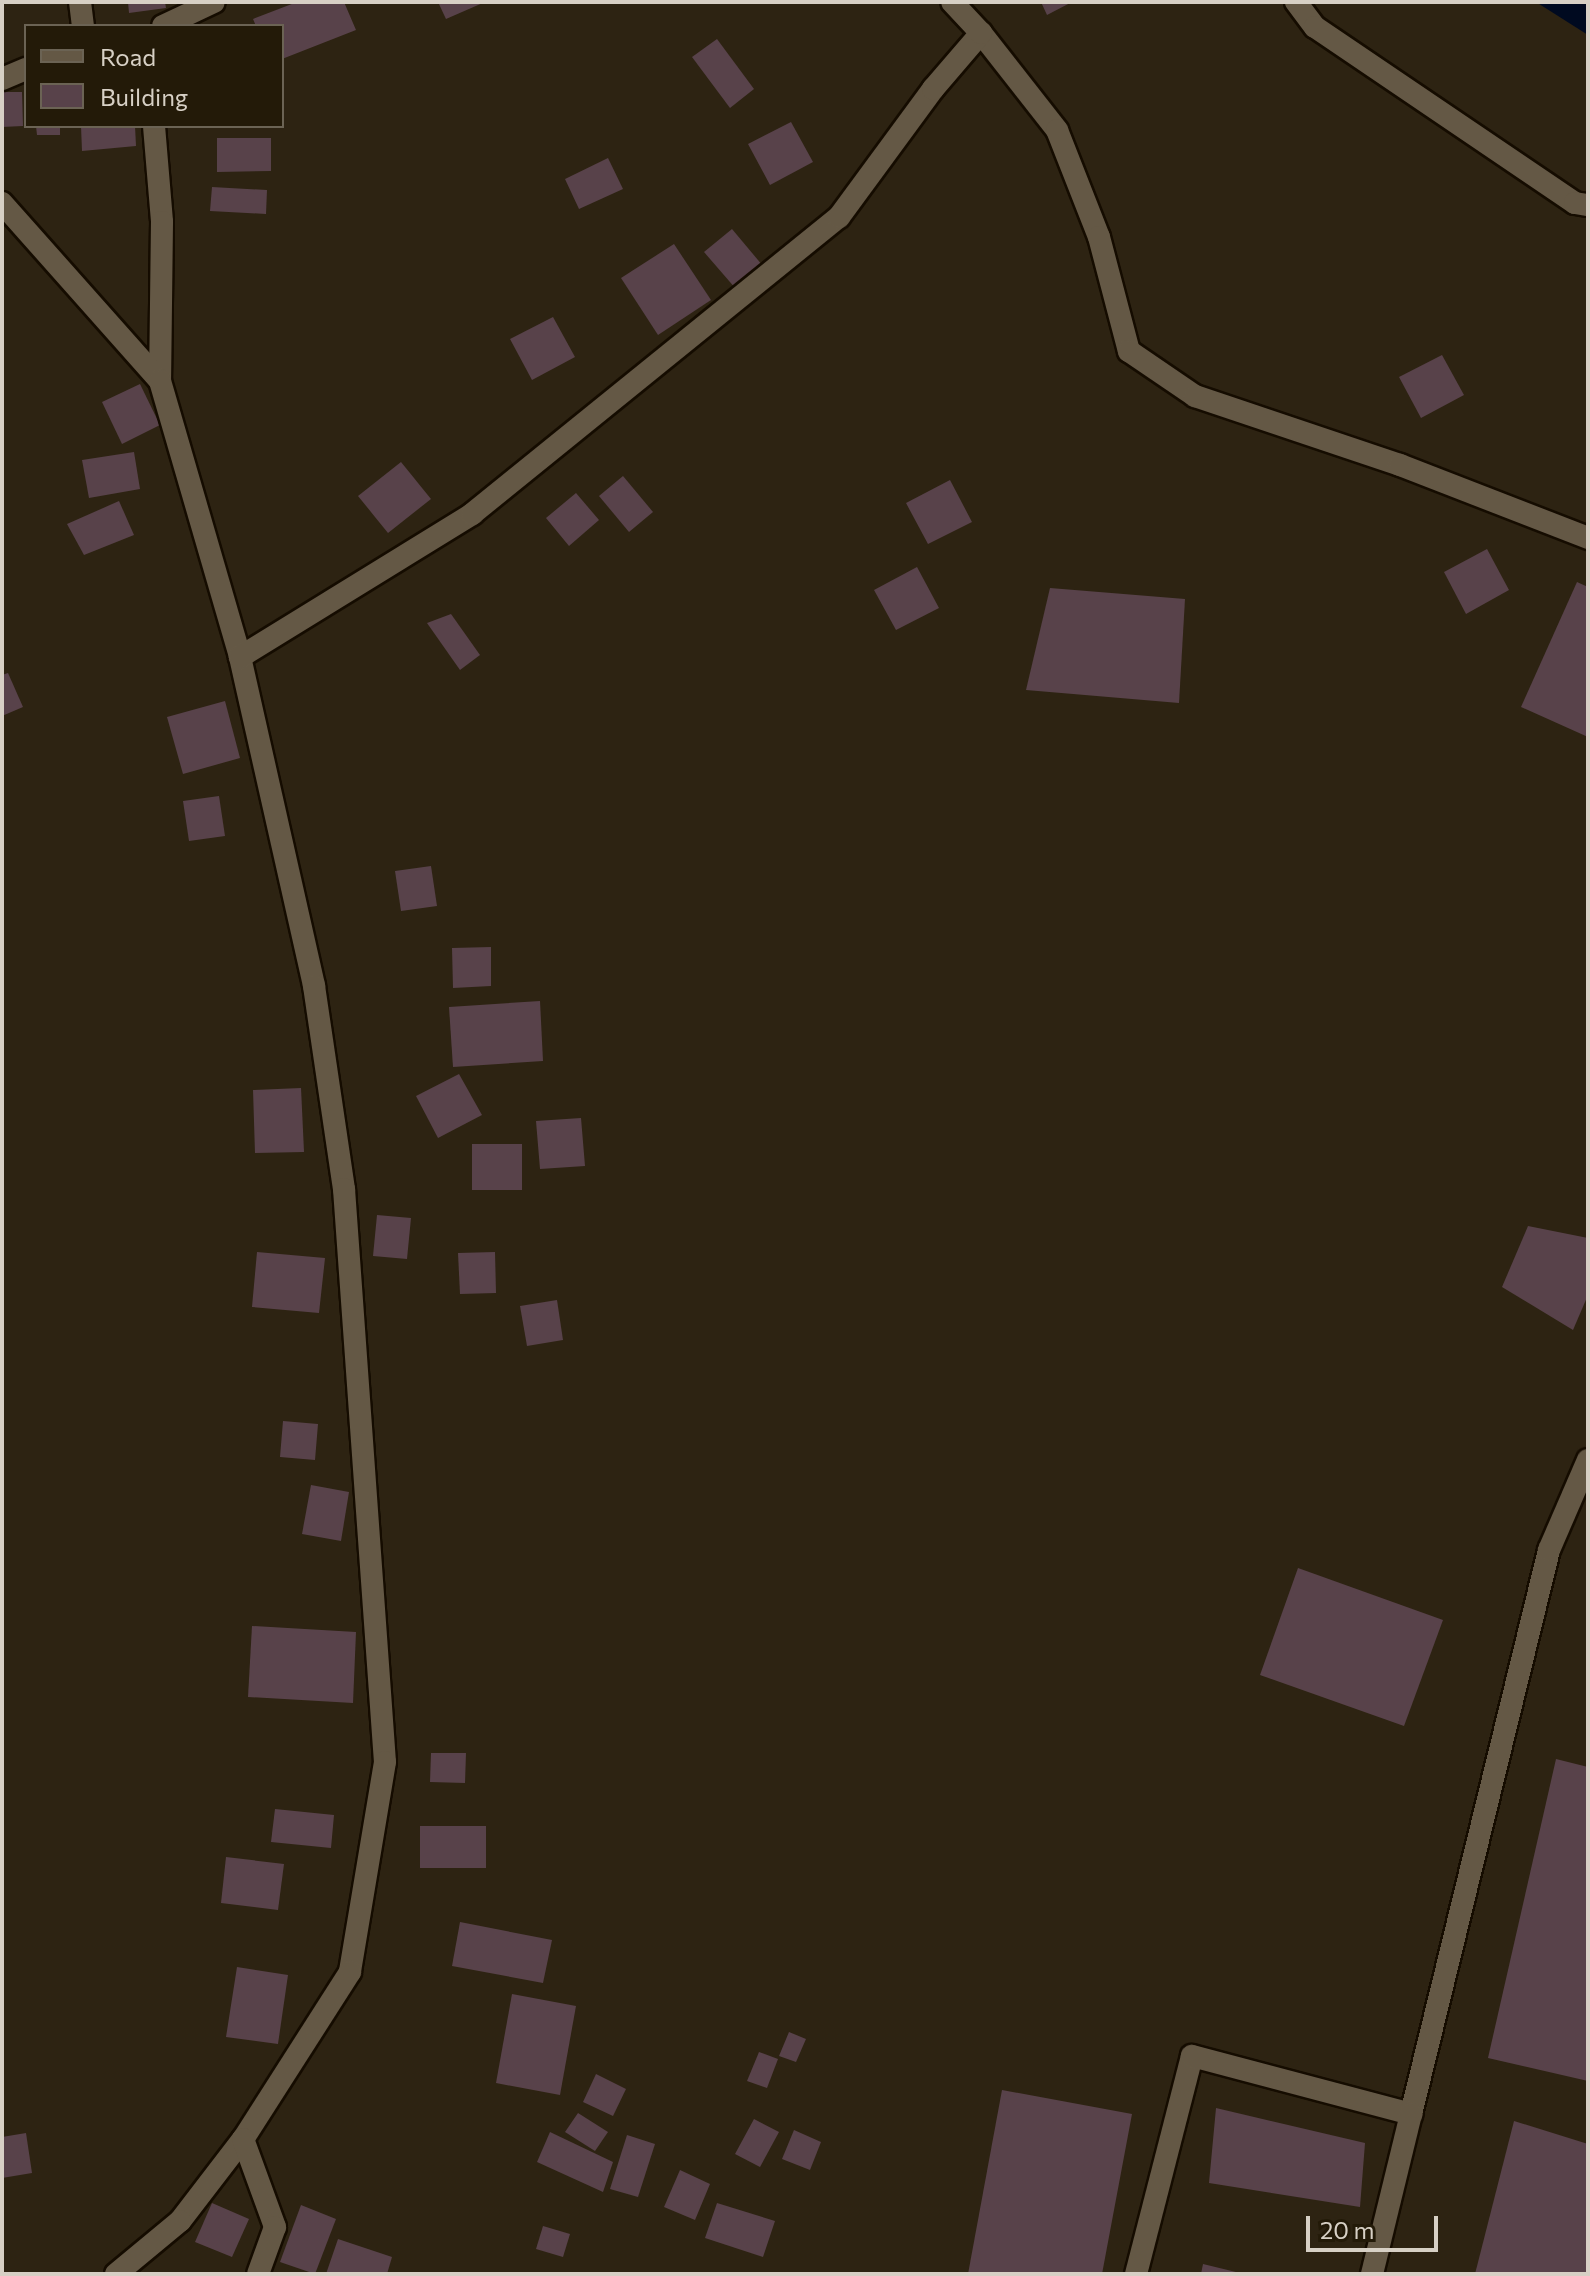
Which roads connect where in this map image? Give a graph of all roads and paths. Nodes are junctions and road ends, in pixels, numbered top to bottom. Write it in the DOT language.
graph roads {
  1 [pos="80,2"];
  2 [pos="214,2"];
  3 [pos="952,2"];
  4 [pos="1296,2"];
  5 [pos="83,24"];
  6 [pos="167,24"];
  7 [pos="981,33"];
  8 [pos="24,70"];
  9 [pos="2,79"];
  10 [pos="154,128"];
  11 [pos="2,203"];
  12 [pos="1588,205"];
  13 [pos="160,381"];
  14 [pos="1588,538"];
  15 [pos="240,657"];
  16 [pos="1588,1460"];
  17 [pos="1411,2114"];
  18 [pos="243,2139"];
  19 [pos="116,2274"];
  20 [pos="258,2274"];
  21 [pos="1136,2274"];
  22 [pos="1372,2274"];
  1 -- 5 [label="street"];
  2 -- 6 [label="street"];
  3 -- 7 [label="street"];
  4 -- 12 [label="street"];
  7 -- 14 [label="street"];
  7 -- 15 [label="street"];
  8 -- 9 [label="street"];
  10 -- 13 [label="street"];
  11 -- 13 [label="street"];
  13 -- 15 [label="street"];
  15 -- 18 [label="street"];
  16 -- 17 [label="street"];
  17 -- 21 [label="street"];
  17 -- 22 [label="street"];
  18 -- 19 [label="street"];
  18 -- 20 [label="street"];
}
